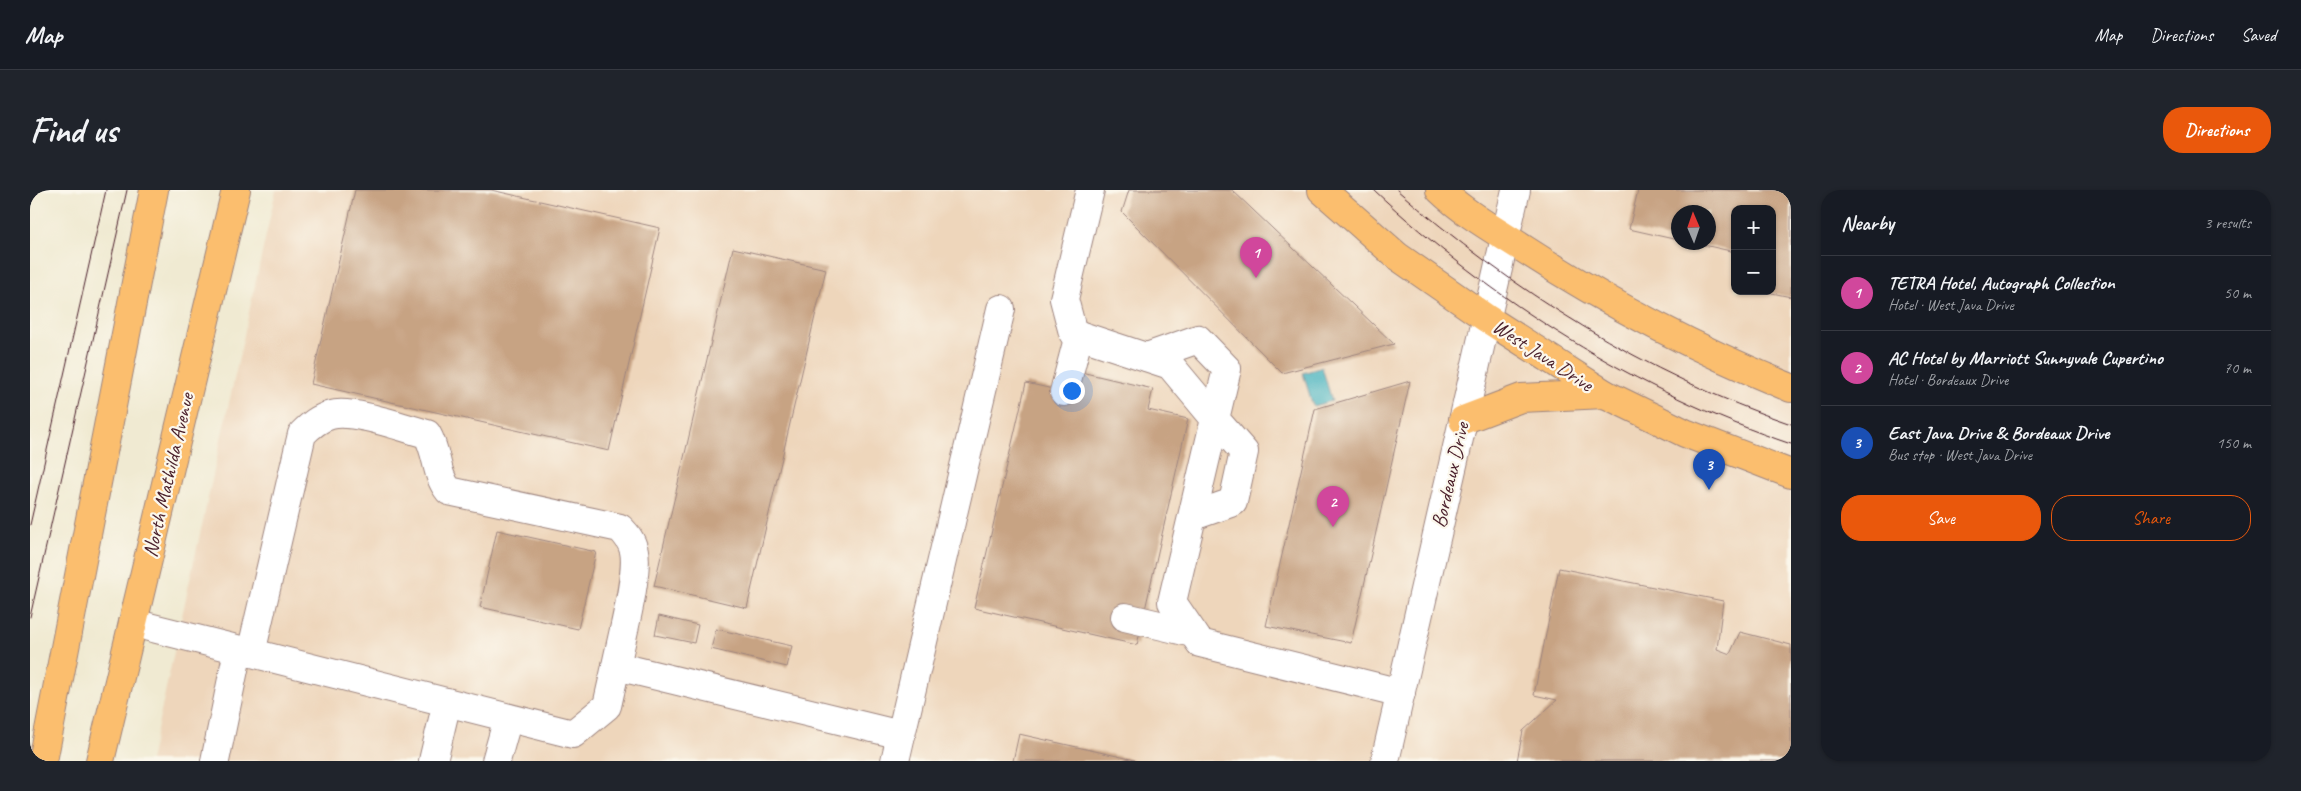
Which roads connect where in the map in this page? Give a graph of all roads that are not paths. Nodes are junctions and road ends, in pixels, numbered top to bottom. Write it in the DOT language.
graph roads {
  1 [pos="154,190"];
  2 [pos="236,190"];
  3 [pos="1090,190"];
  4 [pos="1322,190"];
  5 [pos="1440,190"];
  6 [pos="1516,190"];
  7 [pos="1505,237"];
  8 [pos="1001,309"];
  9 [pos="1486,318"];
  10 [pos="1079,334"];
  11 [pos="1147,357"];
  12 [pos="1791,388"];
  13 [pos="1064,392"];
  14 [pos="1605,394"];
  15 [pos="1215,419"];
  16 [pos="1462,420"];
  17 [pos="1791,474"];
  18 [pos="1192,516"];
  19 [pos="1127,610"];
  20 [pos="133,623"];
  21 [pos="1187,623"];
  22 [pos="245,651"];
  23 [pos="616,666"];
  24 [pos="1401,693"];
  25 [pos="447,702"];
  26 [pos="508,718"];
  27 [pos="901,735"];
  28 [pos="43,761"];
  29 [pos="100,761"];
  30 [pos="215,761"];
  31 [pos="433,761"];
  32 [pos="496,761"];
  33 [pos="895,761"];
  34 [pos="1385,761"];
  1 -- 28 [label="main road"];
  2 -- 20 [label="main road, North Mathilda Avenue"];
  3 -- 10 [label="street"];
  4 -- 9 [label="main road, West Java Drive"];
  5 -- 7 [label="main road"];
  6 -- 7 [label="street, Bordeaux Drive"];
  7 -- 9 [label="street, Bordeaux Drive"];
  7 -- 12 [label="main road"];
  8 -- 27 [label="street"];
  9 -- 14 [label="main road, West Java Drive"];
  9 -- 16 [label="street, Bordeaux Drive"];
  10 -- 11 [label="street"];
  10 -- 13 [label="street"];
  11 -- 15 [label="street"];
  11 -- 15 [label="street"];
  14 -- 16 [label="main road"];
  14 -- 17 [label="main road, West Java Drive"];
  15 -- 18 [label="street"];
  15 -- 18 [label="street"];
  16 -- 24 [label="street, Bordeaux Drive"];
  18 -- 21 [label="street"];
  19 -- 21 [label="street"];
  20 -- 22 [label="street"];
  20 -- 29 [label="main road, North Mathilda Avenue"];
  21 -- 24 [label="street"];
  22 -- 23 [label="street"];
  22 -- 25 [label="street"];
  22 -- 30 [label="street"];
  23 -- 26 [label="street"];
  23 -- 27 [label="street"];
  24 -- 34 [label="street, Bordeaux Drive"];
  25 -- 26 [label="street"];
  25 -- 31 [label="street"];
  26 -- 32 [label="street"];
  27 -- 33 [label="street"];
}
